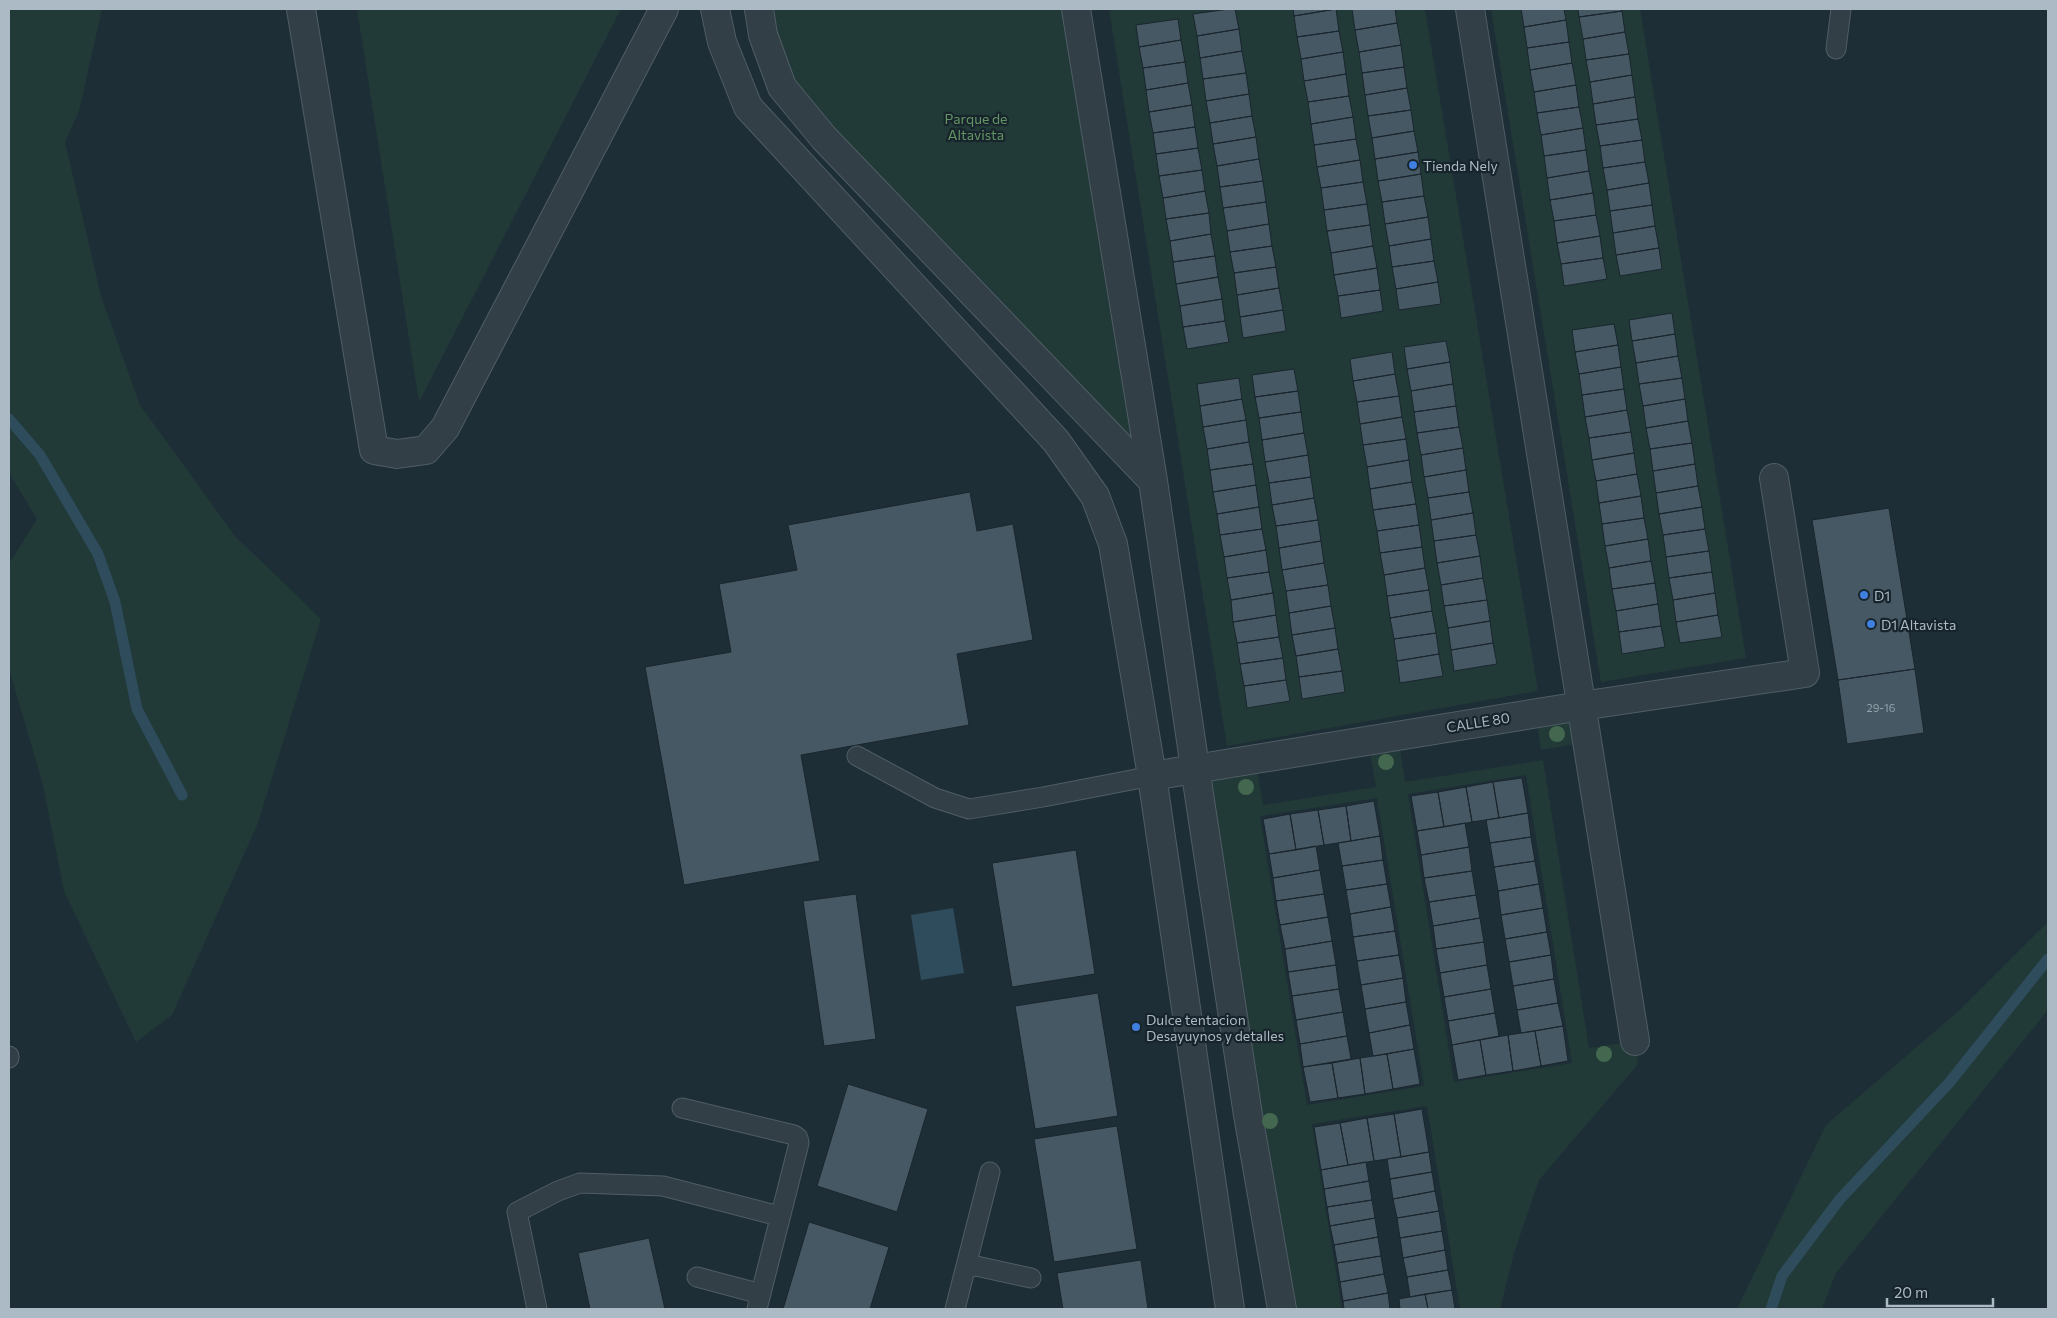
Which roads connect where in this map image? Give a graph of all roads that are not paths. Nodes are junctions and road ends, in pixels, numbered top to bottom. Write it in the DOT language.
graph roads {
  1 [pos="300,9"];
  2 [pos="664,9"];
  3 [pos="715,9"];
  4 [pos="759,9"];
  5 [pos="1076,9"];
  6 [pos="1470,9"];
  7 [pos="1841,9"];
  8 [pos="1836,48"];
  9 [pos="1774,478"];
  10 [pos="1153,481"];
  11 [pos="1581,706"];
  12 [pos="857,756"];
  13 [pos="1194,768"];
  14 [pos="1152,776"];
  15 [pos="1635,1041"];
  16 [pos="682,1108"];
  17 [pos="990,1172"];
  18 [pos="779,1216"];
  19 [pos="967,1264"];
  20 [pos="697,1277"];
  21 [pos="1031,1278"];
  22 [pos="759,1302"];
  23 [pos="537,1309"];
  24 [pos="956,1309"];
  25 [pos="1230,1309"];
  26 [pos="1282,1309"];
  1 -- 2 [label="street"];
  3 -- 14 [label="street"];
  4 -- 10 [label="street"];
  5 -- 10 [label="street"];
  6 -- 11 [label="street"];
  7 -- 8 [label="lane"];
  9 -- 11 [label="street, CALLE 80"];
  10 -- 13 [label="street"];
  11 -- 13 [label="street, CALLE 80"];
  11 -- 15 [label="street"];
  12 -- 14 [label="lane"];
  13 -- 14 [label="street, CALLE 80"];
  13 -- 26 [label="street"];
  14 -- 25 [label="street"];
  16 -- 18 [label="lane"];
  17 -- 19 [label="lane"];
  18 -- 22 [label="lane"];
  18 -- 23 [label="lane"];
  19 -- 21 [label="lane"];
  19 -- 24 [label="lane"];
  20 -- 22 [label="lane"];
}
